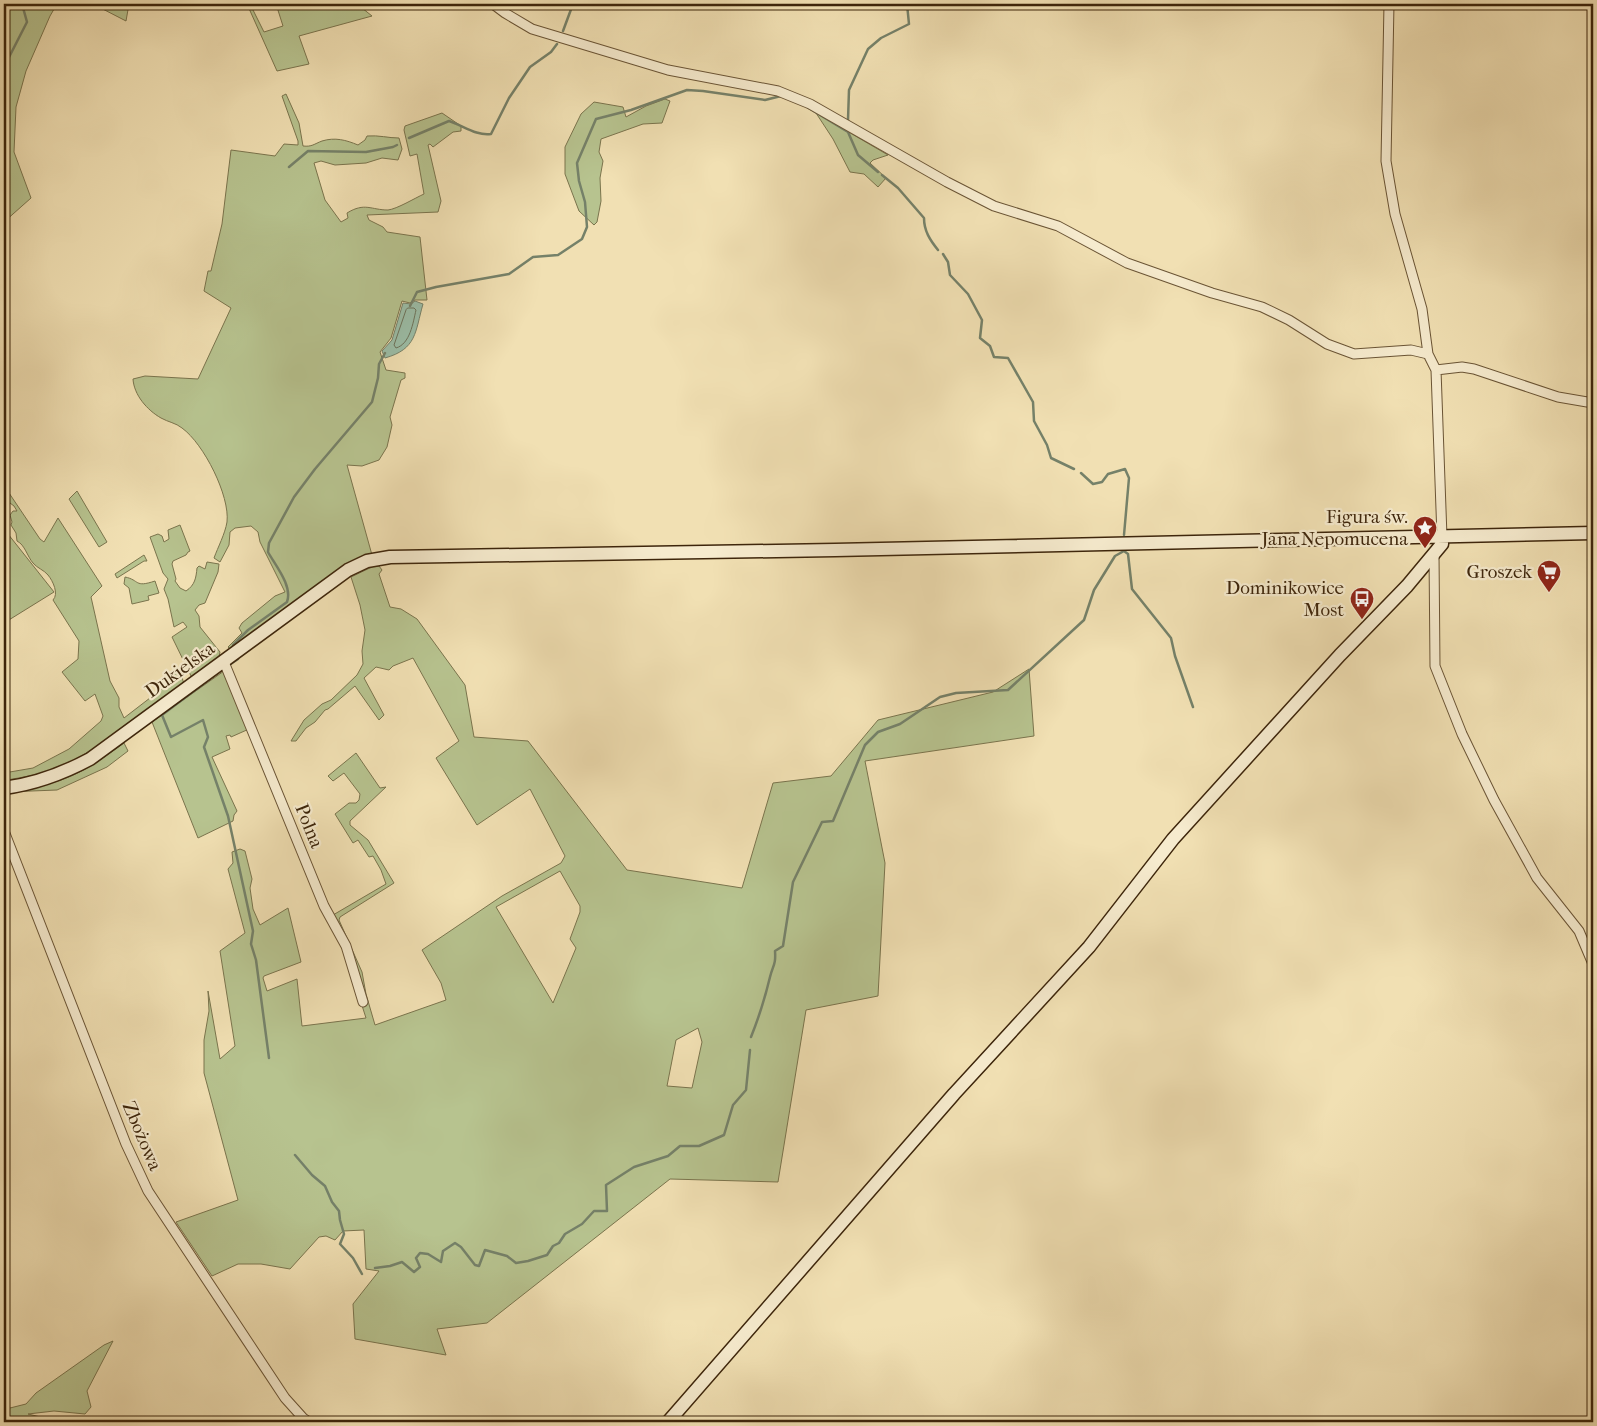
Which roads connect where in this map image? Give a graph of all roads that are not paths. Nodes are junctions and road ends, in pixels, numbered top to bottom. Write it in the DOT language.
graph roads {
  1 [pos="493,4"];
  2 [pos="1389,4"];
  3 [pos="1428,354"];
  4 [pos="1436,370"];
  5 [pos="1593,403"];
  6 [pos="1593,533"];
  7 [pos="1442,537"];
  8 [pos="1434,554"];
  9 [pos="224,662"];
  10 [pos="4,788"];
  11 [pos="4,831"];
  12 [pos="1593,964"];
  13 [pos="363,1002"];
  14 [pos="309,1422"];
  15 [pos="668,1422"];
  1 -- 3 [label="street"];
  2 -- 3 [label="street"];
  3 -- 4 [label="street"];
  4 -- 5 [label="street"];
  4 -- 7 [label="street"];
  6 -- 7 [label="main road, Dukielska"];
  7 -- 8 [label="main road"];
  7 -- 9 [label="main road, Dukielska"];
  8 -- 12 [label="street"];
  8 -- 15 [label="main road"];
  9 -- 10 [label="main road, Dukielska"];
  9 -- 13 [label="street, Polna"];
  11 -- 14 [label="street, Zbożowa"];
}
